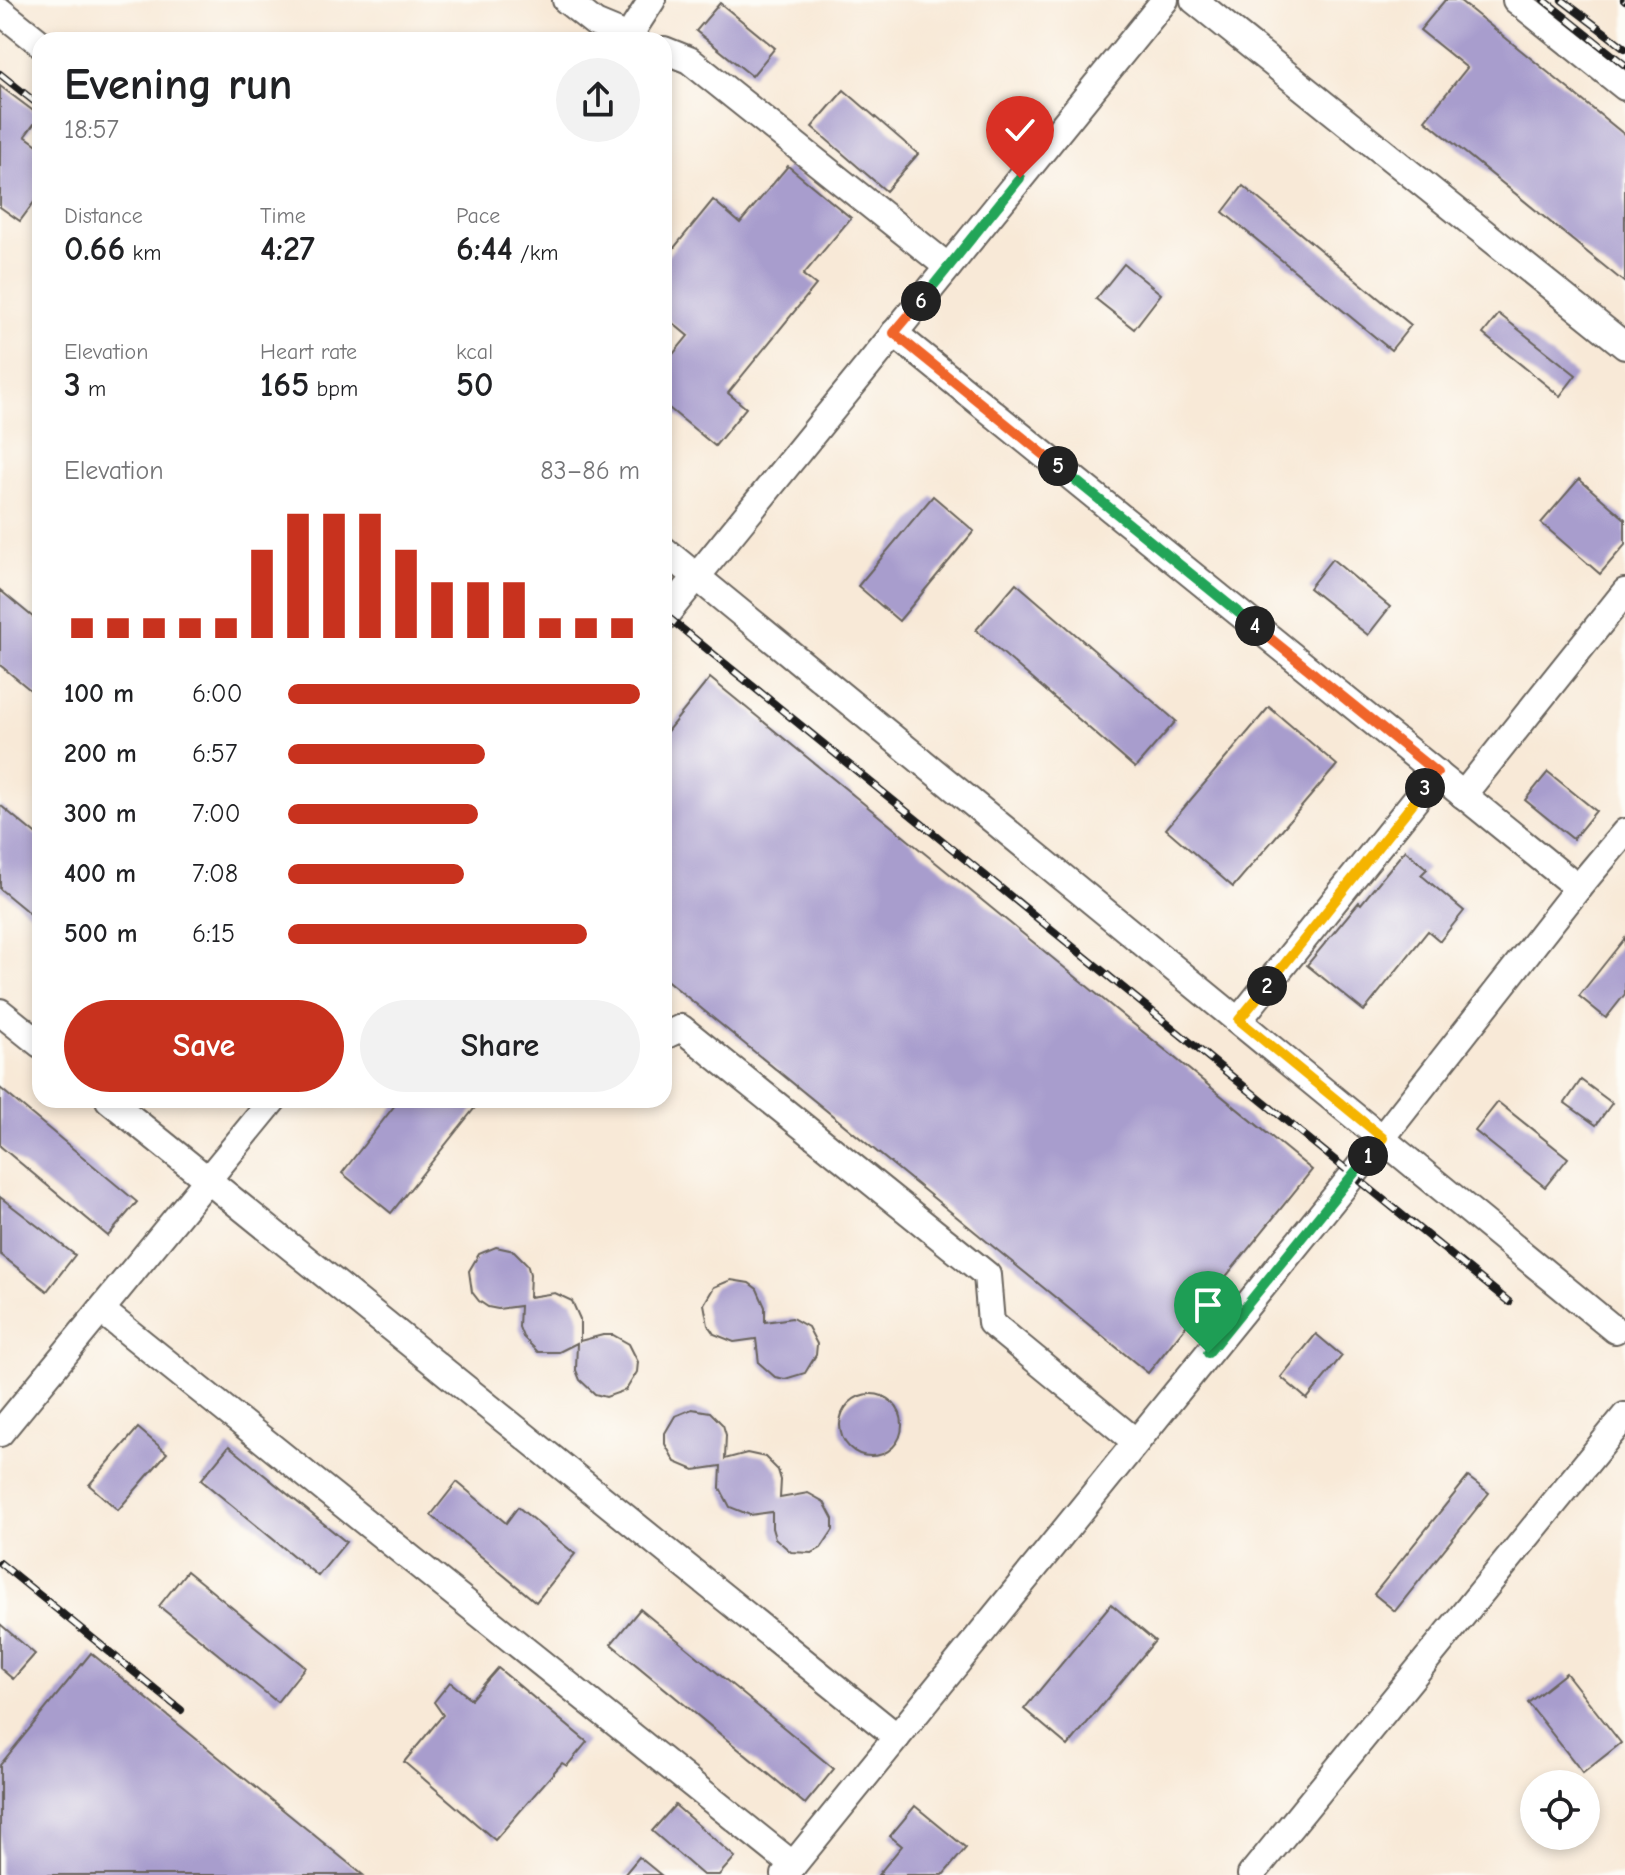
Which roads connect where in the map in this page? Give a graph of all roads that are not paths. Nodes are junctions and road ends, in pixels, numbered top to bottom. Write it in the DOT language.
graph roads {
  1 [pos="566,0"];
  2 [pos="652,0"];
  3 [pos="1165,0"];
  4 [pos="1194,0"];
  5 [pos="1516,0"];
  6 [pos="0,11"];
  7 [pos="617,32"];
  8 [pos="635,32"];
  9 [pos="32,37"];
  10 [pos="672,53"];
  11 [pos="1625,87"];
  12 [pos="948,267"];
  13 [pos="894,333"];
  14 [pos="1625,346"];
  15 [pos="672,557"];
  16 [pos="697,577"];
  17 [pos="1625,592"];
  18 [pos="672,607"];
  19 [pos="1437,773"];
  20 [pos="1463,795"];
  21 [pos="1625,832"];
  22 [pos="1578,888"];
  23 [pos="0,1012"];
  24 [pos="1239,1020"];
  25 [pos="672,1032"];
  26 [pos="32,1038"];
  27 [pos="119,1108"];
  28 [pos="266,1108"];
  29 [pos="1383,1138"];
  30 [pos="208,1180"];
  31 [pos="101,1310"];
  32 [pos="1615,1330"];
  33 [pos="1625,1416"];
  34 [pos="0,1433"];
  35 [pos="1136,1442"];
  36 [pos="897,1737"];
  37 [pos="789,1870"];
  38 [pos="1251,1875"];
  1 -- 7 [label="lane"];
  2 -- 8 [label="lane"];
  3 -- 12 [label="lane"];
  4 -- 14 [label="lane"];
  5 -- 11 [label="lane"];
  6 -- 9 [label="lane"];
  10 -- 12 [label="lane"];
  12 -- 13 [label="lane"];
  13 -- 16 [label="lane"];
  13 -- 19 [label="lane"];
  15 -- 16 [label="lane"];
  16 -- 18 [label="lane"];
  16 -- 24 [label="lane"];
  17 -- 20 [label="lane"];
  19 -- 20 [label="lane"];
  19 -- 24 [label="lane"];
  20 -- 22 [label="lane"];
  21 -- 22 [label="lane"];
  22 -- 29 [label="lane"];
  23 -- 26 [label="lane"];
  24 -- 29 [label="lane"];
  25 -- 35 [label="lane"];
  27 -- 30 [label="lane"];
  28 -- 30 [label="lane"];
  29 -- 32 [label="lane"];
  29 -- 35 [label="lane"];
  30 -- 31 [label="lane"];
  30 -- 36 [label="lane"];
  31 -- 34 [label="lane"];
  31 -- 37 [label="lane"];
  33 -- 38 [label="lane"];
  35 -- 36 [label="lane"];
  36 -- 37 [label="lane"];
}
